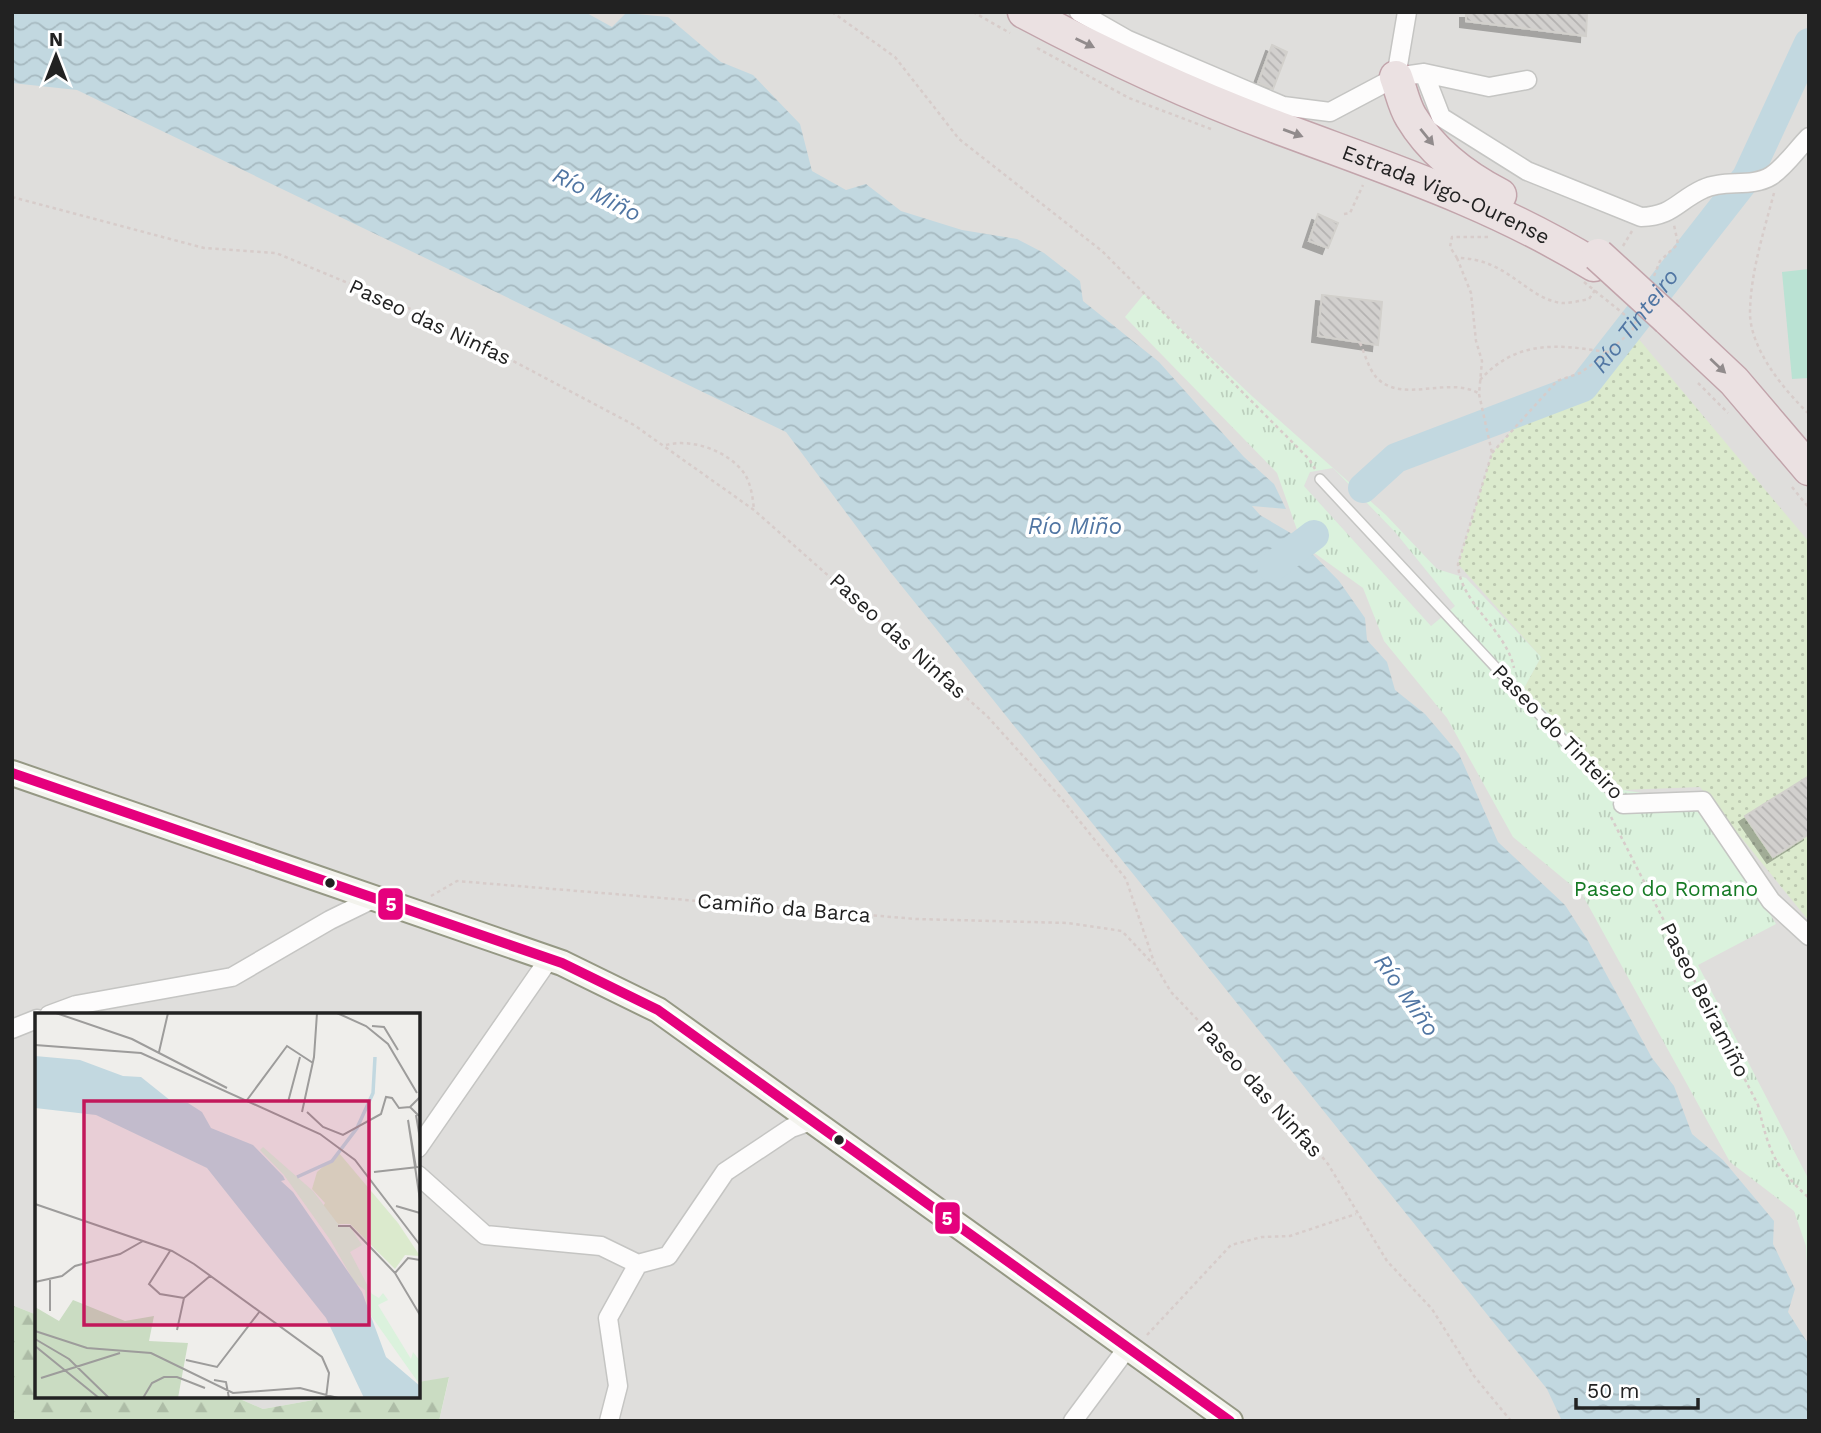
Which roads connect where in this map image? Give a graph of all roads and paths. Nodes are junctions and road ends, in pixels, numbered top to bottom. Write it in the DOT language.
graph roads {
  1 [pos="832,12"];
  2 [pos="1024,12"];
  3 [pos="1079,12"];
  4 [pos="1407,12"];
  5 [pos="1410,75"];
  6 [pos="1527,80"];
  7 [pos="1809,137"];
  8 [pos="1773,175"];
  9 [pos="1363,185"];
  10 [pos="12,197"];
  11 [pos="1671,212"];
  12 [pos="1344,214"];
  13 [pos="1641,218"];
  14 [pos="1498,238"];
  15 [pos="1457,258"];
  16 [pos="1598,268"];
  17 [pos="1651,284"];
  18 [pos="1637,320"];
  19 [pos="1656,324"];
  20 [pos="1360,344"];
  21 [pos="1607,352"];
  22 [pos="1693,377"];
  23 [pos="1480,380"];
  24 [pos="1479,394"];
  25 [pos="1809,414"];
  26 [pos="1731,416"];
  27 [pos="666,445"];
  28 [pos="1492,453"];
  29 [pos="1796,473"];
  30 [pos="1320,479"];
  31 [pos="1809,508"];
  32 [pos="754,510"];
  33 [pos="1519,693"];
  34 [pos="12,773"];
  35 [pos="1623,804"];
  36 [pos="375,898"];
  37 [pos="407,909"];
  38 [pos="1809,936"];
  39 [pos="549,959"];
  40 [pos="1155,965"];
  41 [pos="54,1013"];
  42 [pos="35,1020"];
  43 [pos="12,1029"];
  44 [pos="814,1120"];
  45 [pos="420,1145"];
  46 [pos="420,1177"];
  47 [pos="1809,1198"];
  48 [pos="1357,1214"];
  49 [pos="638,1264"];
  50 [pos="1131,1349"];
  51 [pos="609,1421"];
  52 [pos="1073,1421"];
  53 [pos="1230,1421"];
  54 [pos="1511,1421"];
  1 -- 30 [label="path"];
  2 -- 16 [label="highway, Estrada Vigo-Ourense, one-way"];
  3 -- 5 [label="street"];
  4 -- 5 [label="street"];
  5 -- 6 [label="street"];
  5 -- 13 [label="street"];
  5 -- 16 [label="highway, one-way"];
  7 -- 8 [label="street"];
  8 -- 11 [label="street"];
  8 -- 25 [label="path"];
  9 -- 12 [label="path"];
  10 -- 27 [label="path, Paseo das Ninfas"];
  11 -- 13 [label="street"];
  11 -- 17 [label="path"];
  13 -- 16 [label="path"];
  14 -- 15 [label="path"];
  15 -- 16 [label="path"];
  15 -- 23 [label="path"];
  16 -- 19 [label="highway, Estrada Vigo-Ourense, bridge"];
  16 -- 19 [label="path, bridge"];
  18 -- 21 [label="path"];
  19 -- 29 [label="highway, Estrada Vigo-Ourense, one-way"];
  20 -- 24 [label="path"];
  21 -- 23 [label="path"];
  21 -- 28 [label="path"];
  22 -- 26 [label="path"];
  23 -- 24 [label="path"];
  24 -- 28 [label="path"];
  27 -- 32 [label="path, Paseo das Ninfas"];
  27 -- 32 [label="path"];
  28 -- 33 [label="path"];
  29 -- 31 [label="path"];
  30 -- 33 [label="lane, Paseo do Tinteiro"];
  32 -- 40 [label="path, Paseo das Ninfas"];
  33 -- 35 [label="lane, Paseo do Tinteiro"];
  34 -- 36 [label="main road"];
  35 -- 38 [label="street, Paseo do Tinteiro"];
  35 -- 47 [label="path, Paseo Beiramiño"];
  36 -- 37 [label="main road"];
  36 -- 41 [label="street"];
  37 -- 39 [label="main road"];
  37 -- 40 [label="path, Camiño da Barca"];
  39 -- 44 [label="main road"];
  39 -- 45 [label="street"];
  40 -- 48 [label="path, Paseo das Ninfas"];
  42 -- 43 [label="street"];
  44 -- 49 [label="street"];
  44 -- 50 [label="main road"];
  46 -- 49 [label="street"];
  48 -- 50 [label="path"];
  48 -- 54 [label="path, Paseo das Ninfas"];
  49 -- 51 [label="street"];
  50 -- 52 [label="street"];
  50 -- 53 [label="main road"];
}
